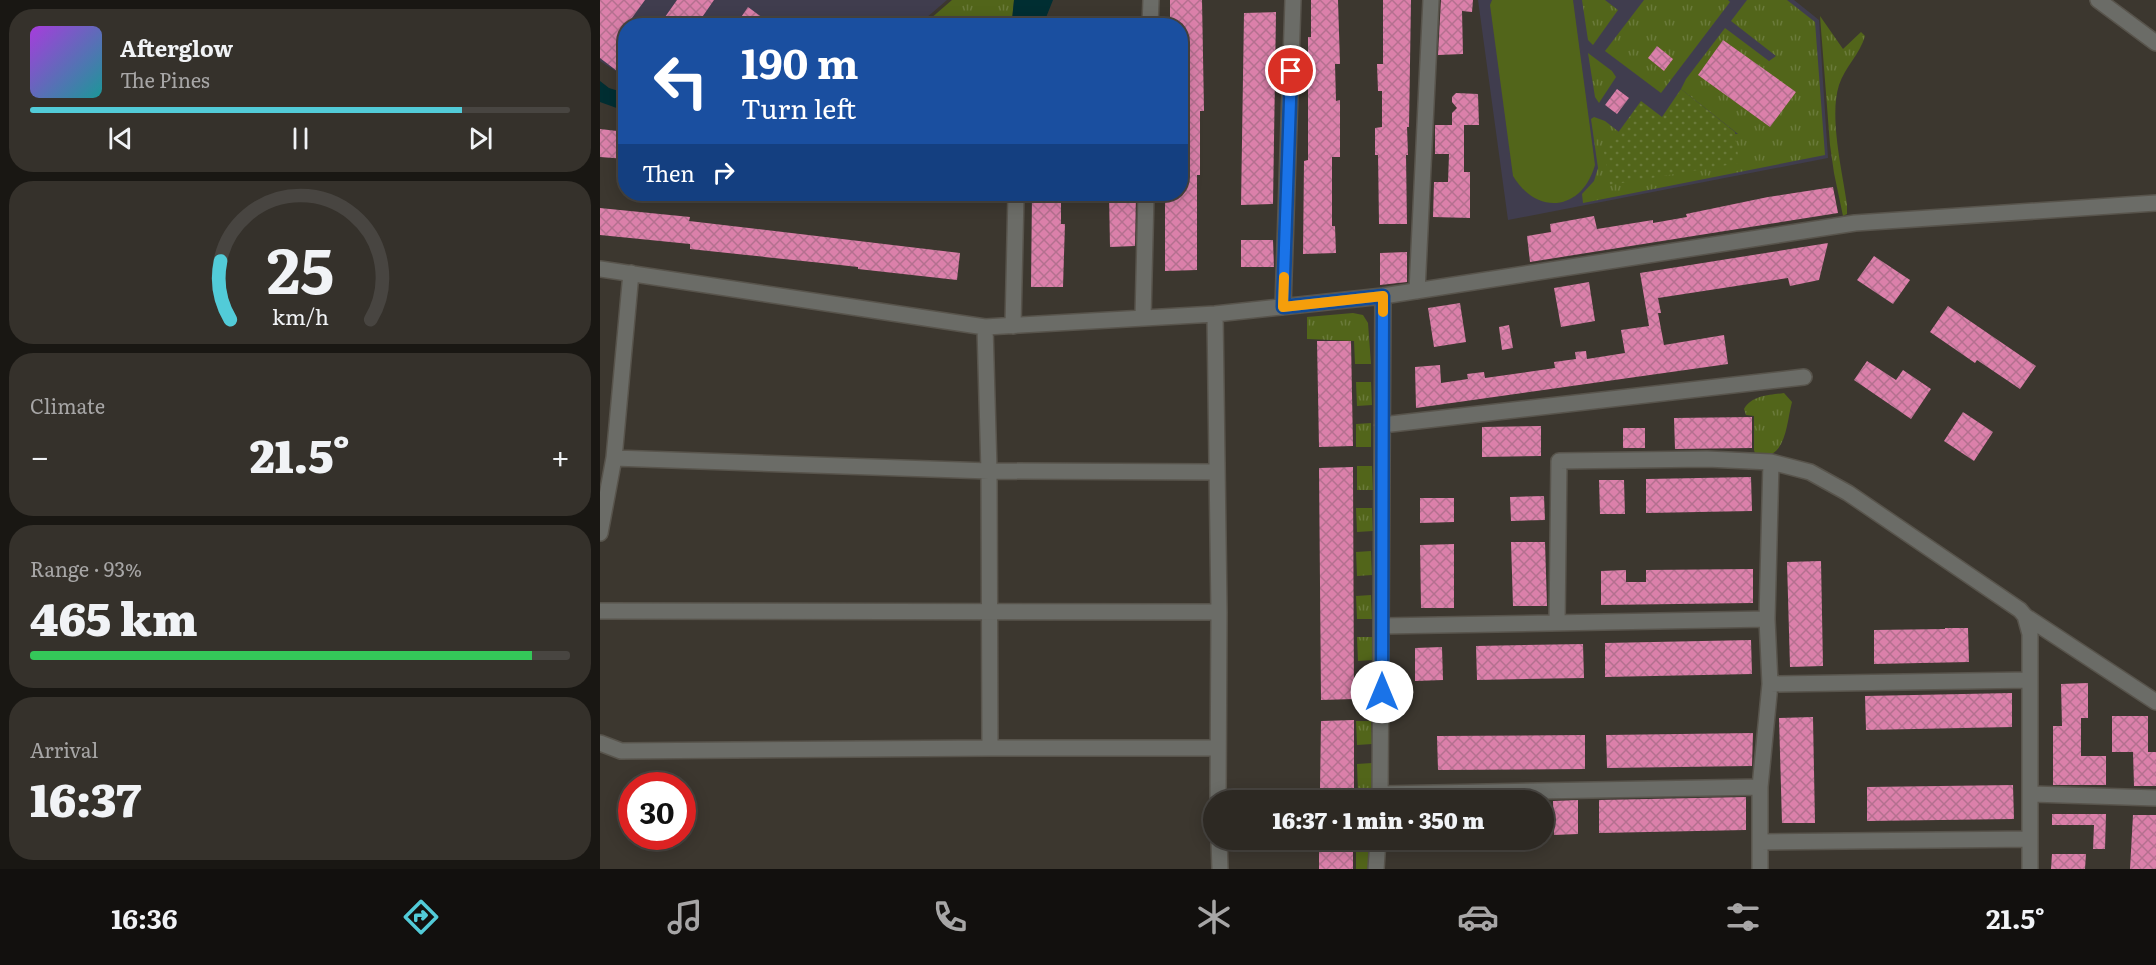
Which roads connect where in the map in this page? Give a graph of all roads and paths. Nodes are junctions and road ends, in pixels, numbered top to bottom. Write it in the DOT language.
graph roads {
  1 [pos="1151,0"];
  2 [pos="1293,0"];
  3 [pos="1431,0"];
  4 [pos="2098,0"];
  5 [pos="1150,18"];
  6 [pos="2156,43"];
  7 [pos="1016,201"];
  8 [pos="1146,201"];
  9 [pos="2156,203"];
  10 [pos="600,269"];
  11 [pos="631,273"];
  12 [pos="1416,291"];
  13 [pos="1383,296"];
  14 [pos="1283,307"];
  15 [pos="1215,314"];
  16 [pos="1143,318"];
  17 [pos="1013,326"];
  18 [pos="985,327"];
  19 [pos="1804,377"];
  20 [pos="1382,425"];
  21 [pos="614,458"];
  22 [pos="1771,462"];
  23 [pos="989,471"];
  24 [pos="1216,472"];
  25 [pos="600,533"];
  26 [pos="600,611"];
  27 [pos="991,612"];
  28 [pos="1219,612"];
  29 [pos="2025,616"];
  30 [pos="1767,619"];
  31 [pos="1557,623"];
  32 [pos="1382,626"];
  33 [pos="2030,680"];
  34 [pos="1770,684"];
  35 [pos="2156,702"];
  36 [pos="600,743"];
  37 [pos="990,748"];
  38 [pos="1217,748"];
  39 [pos="1760,787"];
  40 [pos="1218,790"];
  41 [pos="1381,790"];
  42 [pos="1554,793"];
  43 [pos="2032,794"];
  44 [pos="2156,798"];
  45 [pos="2030,839"];
  46 [pos="1760,842"];
  47 [pos="1219,850"];
  48 [pos="1377,850"];
  49 [pos="1220,869"];
  50 [pos="1376,869"];
  51 [pos="1760,869"];
  52 [pos="2030,869"];
  1 -- 5 [label="street"];
  2 -- 14 [label="street"];
  3 -- 12 [label="street"];
  4 -- 6 [label="street"];
  7 -- 17 [label="street"];
  8 -- 16 [label="street"];
  9 -- 12 [label="street"];
  10 -- 11 [label="street"];
  11 -- 18 [label="street"];
  11 -- 21 [label="street"];
  12 -- 13 [label="street"];
  13 -- 14 [label="street"];
  13 -- 20 [label="street"];
  14 -- 15 [label="street"];
  15 -- 16 [label="street"];
  15 -- 24 [label="street"];
  16 -- 17 [label="street"];
  17 -- 18 [label="street"];
  18 -- 23 [label="street"];
  19 -- 20 [label="street"];
  20 -- 32 [label="street"];
  21 -- 23 [label="street"];
  21 -- 25 [label="street"];
  22 -- 29 [label="street"];
  22 -- 30 [label="street"];
  22 -- 31 [label="street"];
  23 -- 24 [label="street"];
  23 -- 27 [label="street"];
  24 -- 28 [label="street"];
  26 -- 27 [label="street"];
  27 -- 28 [label="street"];
  27 -- 37 [label="street"];
  28 -- 38 [label="street"];
  29 -- 33 [label="street"];
  29 -- 35 [label="street"];
  30 -- 31 [label="street"];
  30 -- 34 [label="street"];
  31 -- 32 [label="street"];
  32 -- 41 [label="street"];
  33 -- 34 [label="street"];
  33 -- 43 [label="street"];
  34 -- 39 [label="street"];
  36 -- 37 [label="street"];
  37 -- 38 [label="street"];
  38 -- 40 [label="street"];
  39 -- 42 [label="street"];
  39 -- 46 [label="street"];
  43 -- 44 [label="street"];
  43 -- 45 [label="street"];
  45 -- 46 [label="street"];
  45 -- 52 [label="street"];
  46 -- 51 [label="street"];
  47 -- 49 [label="street"];
  48 -- 50 [label="street"];
}
